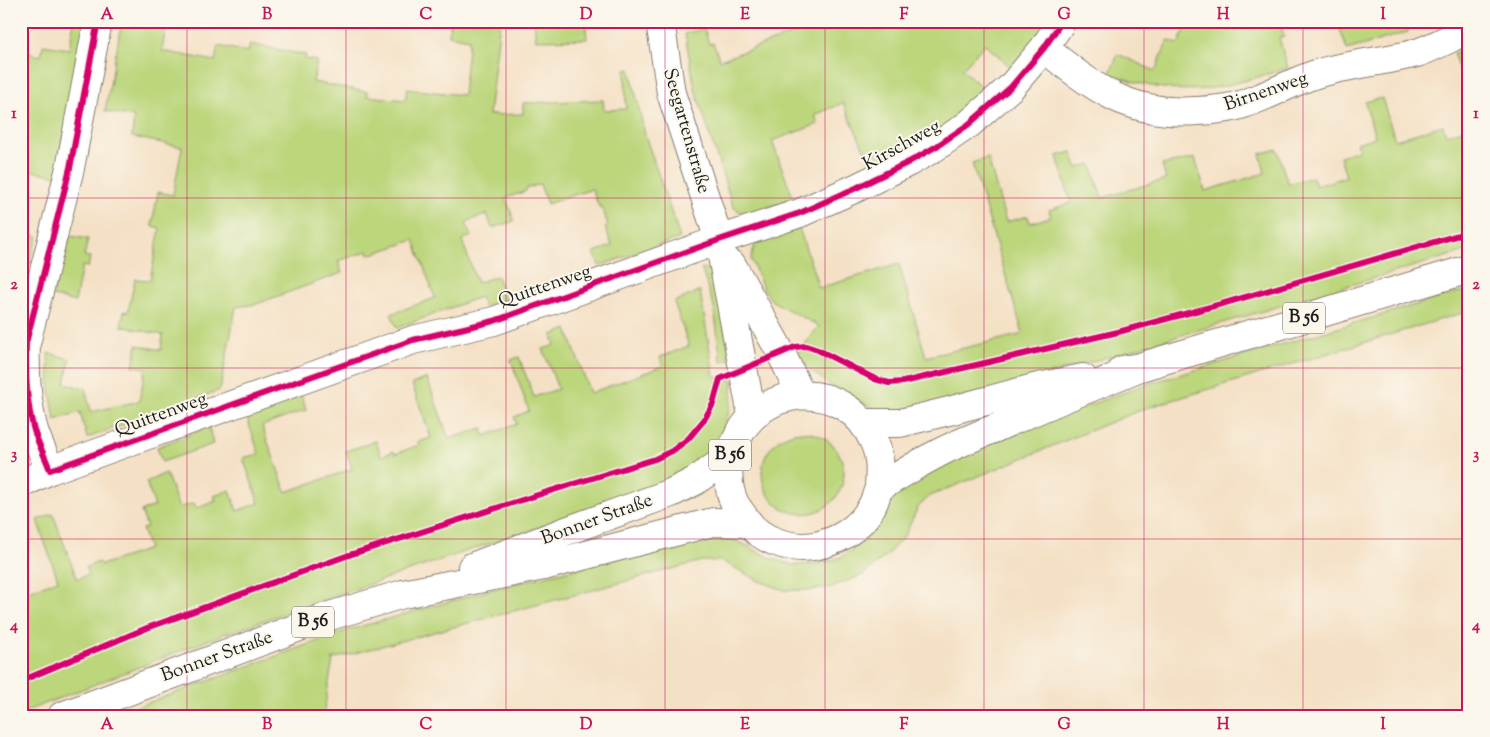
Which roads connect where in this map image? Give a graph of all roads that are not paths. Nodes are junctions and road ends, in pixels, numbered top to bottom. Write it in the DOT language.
graph roads {
  1 [pos="98,21"];
  2 [pos="660,21"];
  3 [pos="1062,21"];
  4 [pos="1469,29"];
  5 [pos="1044,48"];
  6 [pos="718,240"];
  7 [pos="1469,269"];
  8 [pos="30,290"];
  9 [pos="1140,367"];
  10 [pos="801,395"];
  11 [pos="752,416"];
  12 [pos="863,423"];
  13 [pos="729,457"];
  14 [pos="50,470"];
  15 [pos="21,484"];
  16 [pos="879,487"];
  17 [pos="749,523"];
  18 [pos="403,594"];
  19 [pos="62,716"];
  1 -- 8 [label="street"];
  2 -- 6 [label="street, Seegartenstraße"];
  3 -- 5 [label="street, Kirschweg"];
  4 -- 5 [label="street, Birnenweg"];
  5 -- 6 [label="street, Kirschweg"];
  6 -- 10 [label="street, Seegartenstraße"];
  6 -- 11 [label="street, Seegartenstraße"];
  6 -- 14 [label="street, Quittenweg"];
  7 -- 9 [label="street, B 56"];
  8 -- 14 [label="street"];
  9 -- 12 [label="street, B 56"];
  9 -- 16 [label="street, B 56"];
  10 -- 11 [label="street, B 56"];
  10 -- 12 [label="street, B 56"];
  11 -- 13 [label="street, B 56"];
  12 -- 16 [label="street, B 56"];
  13 -- 17 [label="street, B 56"];
  13 -- 18 [label="street, Bonner Straße / B 56"];
  14 -- 15 [label="street, Quittenweg"];
  16 -- 17 [label="street, B 56"];
  17 -- 18 [label="street, Bonner Straße / B 56"];
  18 -- 19 [label="street, Bonner Straße / B 56"];
}
